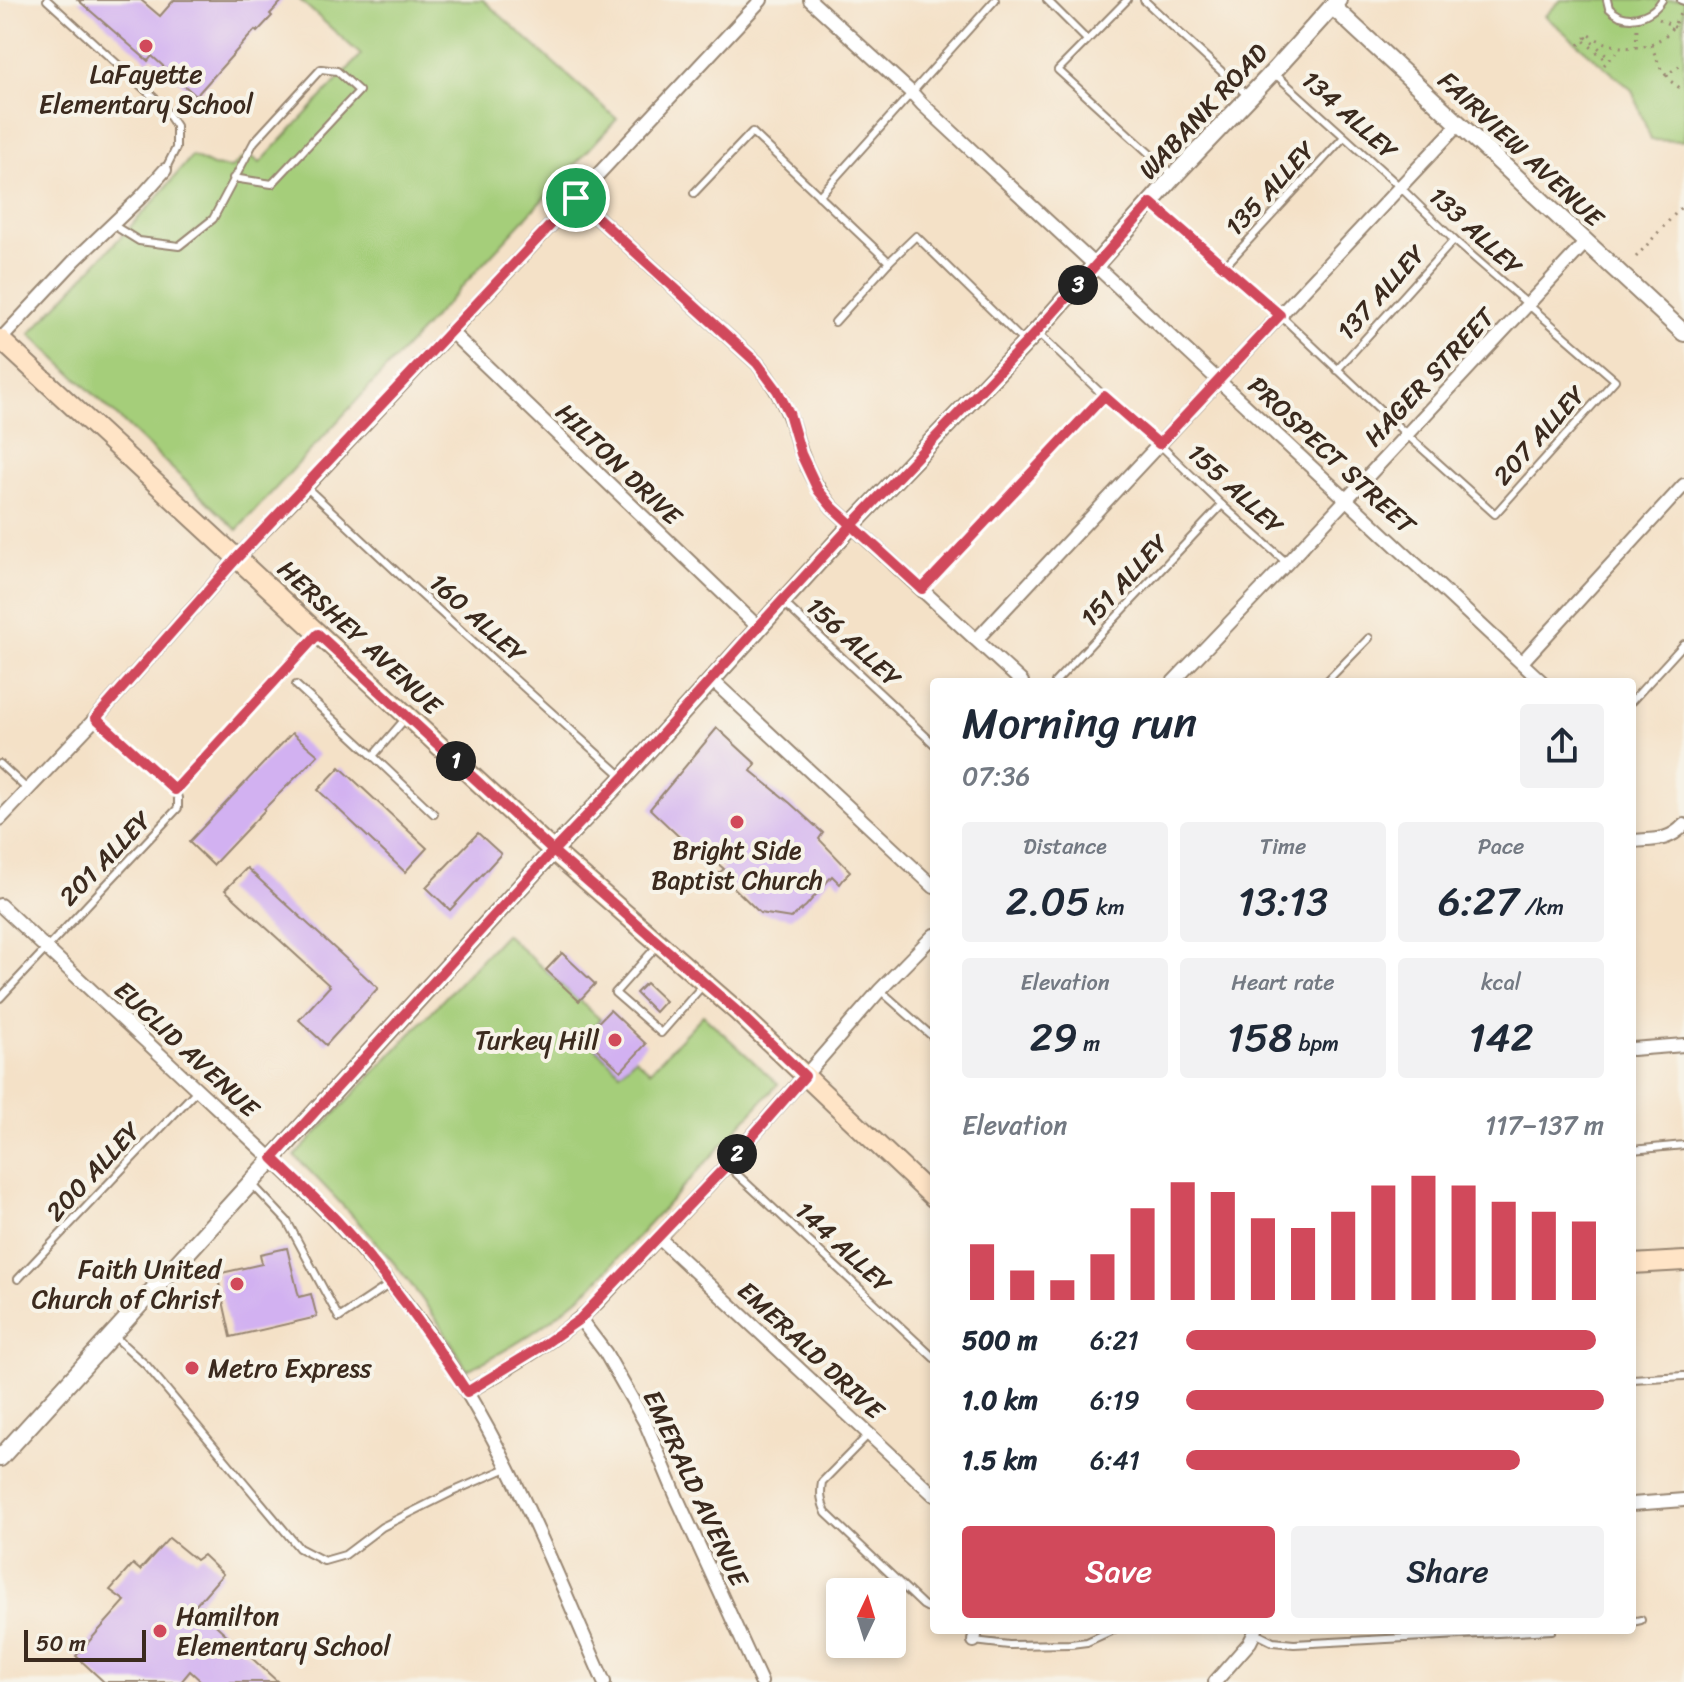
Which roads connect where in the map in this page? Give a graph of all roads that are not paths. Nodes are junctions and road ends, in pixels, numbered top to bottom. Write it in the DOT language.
graph roads {
  1 [pos="47,0"];
  2 [pos="761,0"];
  3 [pos="810,0"];
  4 [pos="995,0"];
  5 [pos="1047,0"];
  6 [pos="1127,0"];
  7 [pos="1144,0"];
  8 [pos="1607,0"];
  9 [pos="1662,0"];
  10 [pos="1332,2"];
  11 [pos="1087,40"];
  12 [pos="1273,72"];
  13 [pos="913,94"];
  14 [pos="1250,97"];
  15 [pos="1458,125"];
  16 [pos="1344,137"];
  17 [pos="165,170"];
  18 [pos="1174,176"];
  19 [pos="233,178"];
  20 [pos="1400,187"];
  21 [pos="694,193"];
  22 [pos="819,196"];
  23 [pos="576,198"];
  24 [pos="1151,203"];
  25 [pos="113,225"];
  26 [pos="1454,240"];
  27 [pos="1586,242"];
  28 [pos="889,262"];
  29 [pos="1096,265"];
  30 [pos="1225,266"];
  31 [pos="1527,304"];
  32 [pos="1280,315"];
  33 [pos="835,322"];
  34 [pos="450,331"];
  35 [pos="1684,333"];
  36 [pos="1031,337"];
  37 [pos="0,339"];
  38 [pos="1337,370"];
  39 [pos="1220,380"];
  40 [pos="1104,396"];
  41 [pos="1407,435"];
  42 [pos="1159,444"];
  43 [pos="1684,485"];
  44 [pos="306,487"];
  45 [pos="1347,499"];
  46 [pos="1222,505"];
  47 [pos="852,525"];
  48 [pos="237,558"];
  49 [pos="1287,563"];
  50 [pos="922,589"];
  51 [pos="782,601"];
  52 [pos="758,627"];
  53 [pos="318,634"];
  54 [pos="1369,638"];
  55 [pos="977,639"];
  56 [pos="1684,644"];
  57 [pos="1522,662"];
  58 [pos="1018,678"];
  59 [pos="1059,678"];
  60 [pos="1177,678"];
  61 [pos="1330,678"];
  62 [pos="1538,678"];
  63 [pos="711,679"];
  64 [pos="296,685"];
  65 [pos="1636,697"];
  66 [pos="407,716"];
  67 [pos="96,718"];
  68 [pos="930,740"];
  69 [pos="373,756"];
  70 [pos="0,764"];
  71 [pos="624,777"];
  72 [pos="27,789"];
  73 [pos="175,790"];
  74 [pos="434,814"];
  75 [pos="0,819"];
  76 [pos="1684,825"];
  77 [pos="1636,841"];
  78 [pos="553,851"];
  79 [pos="930,883"];
  80 [pos="0,905"];
  81 [pos="930,939"];
  82 [pos="659,943"];
  83 [pos="47,949"];
  84 [pos="705,983"];
  85 [pos="880,990"];
  86 [pos="0,998"];
  87 [pos="930,1034"];
  88 [pos="1684,1045"];
  89 [pos="1636,1049"];
  90 [pos="805,1076"];
  91 [pos="198,1089"];
  92 [pos="1684,1145"];
  93 [pos="1636,1150"];
  94 [pos="273,1158"];
  95 [pos="727,1165"];
  96 [pos="250,1183"];
  97 [pos="930,1194"];
  98 [pos="659,1238"];
  99 [pos="1684,1261"];
  100 [pos="1636,1264"];
  101 [pos="18,1279"];
  102 [pos="391,1283"];
  103 [pos="580,1319"];
  104 [pos="111,1334"];
  105 [pos="930,1354"];
  106 [pos="1684,1376"];
  107 [pos="1636,1379"];
  108 [pos="467,1392"];
  109 [pos="869,1434"];
  110 [pos="0,1458"];
  111 [pos="509,1467"];
  112 [pos="930,1491"];
  113 [pos="1684,1500"];
  114 [pos="1636,1504"];
  115 [pos="930,1609"];
  116 [pos="1641,1620"];
  117 [pos="1636,1621"];
  118 [pos="1104,1634"];
  119 [pos="1254,1634"];
  120 [pos="1260,1634"];
  121 [pos="1478,1634"];
  122 [pos="975,1635"];
  123 [pos="604,1682"];
  124 [pos="761,1682"];
  125 [pos="1215,1682"];
  1 -- 17 [label="lane"];
  2 -- 23 [label="street"];
  3 -- 13 [label="street, PROSPECT STREET"];
  4 -- 13 [label="lane"];
  5 -- 11 [label="lane"];
  6 -- 11 [label="lane"];
  7 -- 14 [label="lane"];
  8 -- 9 [label="lane"];
  10 -- 12 [label="street, WABANK ROAD"];
  10 -- 15 [label="street, FAIRVIEW AVENUE"];
  11 -- 18 [label="lane"];
  12 -- 14 [label="street, WABANK ROAD"];
  12 -- 16 [label="lane, 134 ALLEY"];
  13 -- 22 [label="lane"];
  13 -- 29 [label="street, PROSPECT STREET"];
  14 -- 18 [label="street, WABANK ROAD"];
  15 -- 20 [label="street"];
  15 -- 27 [label="street, FAIRVIEW AVENUE"];
  16 -- 20 [label="lane, 134 ALLEY"];
  16 -- 30 [label="lane, 135 ALLEY"];
  17 -- 25 [label="street"];
  18 -- 24 [label="street, WABANK ROAD"];
  19 -- 19 [label="lane"];
  19 -- 25 [label="lane"];
  20 -- 26 [label="lane, 133 ALLEY"];
  20 -- 32 [label="street"];
  21 -- 22 [label="lane"];
  22 -- 28 [label="lane"];
  23 -- 34 [label="street"];
  23 -- 47 [label="street"];
  24 -- 29 [label="street, WABANK ROAD"];
  24 -- 30 [label="lane"];
  25 -- 37 [label="street"];
  26 -- 31 [label="lane, 133 ALLEY"];
  26 -- 38 [label="lane, 137 ALLEY"];
  27 -- 31 [label="street, HAGER STREET"];
  27 -- 35 [label="street, FAIRVIEW AVENUE"];
  28 -- 33 [label="lane"];
  28 -- 36 [label="lane, 155 ALLEY"];
  29 -- 36 [label="street, WABANK ROAD"];
  29 -- 39 [label="street, PROSPECT STREET"];
  30 -- 32 [label="lane"];
  31 -- 41 [label="street, HAGER STREET"];
  31 -- 41 [label="lane, 207 ALLEY"];
  32 -- 38 [label="lane"];
  32 -- 39 [label="street"];
  34 -- 44 [label="street"];
  34 -- 52 [label="street, HILTON DRIVE"];
  36 -- 40 [label="lane, 155 ALLEY"];
  36 -- 47 [label="street, WABANK ROAD"];
  37 -- 48 [label="main road, HERSHEY AVENUE"];
  38 -- 41 [label="lane"];
  39 -- 42 [label="street"];
  39 -- 45 [label="street, PROSPECT STREET"];
  40 -- 42 [label="lane, 155 ALLEY"];
  40 -- 50 [label="lane"];
  41 -- 45 [label="street, HAGER STREET"];
  42 -- 46 [label="lane, 155 ALLEY"];
  42 -- 55 [label="street"];
  43 -- 57 [label="street"];
  44 -- 48 [label="street"];
  44 -- 71 [label="lane, 160 ALLEY"];
  45 -- 49 [label="street, HAGER STREET"];
  45 -- 57 [label="street, PROSPECT STREET"];
  46 -- 49 [label="lane, 155 ALLEY"];
  46 -- 59 [label="lane, 151 ALLEY"];
  47 -- 50 [label="street"];
  47 -- 51 [label="street, WABANK ROAD"];
  48 -- 53 [label="main road, HERSHEY AVENUE"];
  48 -- 67 [label="street"];
  49 -- 60 [label="street, HAGER STREET"];
  50 -- 55 [label="street"];
  51 -- 52 [label="street, WABANK ROAD"];
  51 -- 68 [label="lane, 156 ALLEY"];
  52 -- 63 [label="street, WABANK ROAD"];
  53 -- 66 [label="main road, HERSHEY AVENUE"];
  53 -- 73 [label="lane"];
  54 -- 61 [label="lane"];
  55 -- 58 [label="street"];
  56 -- 65 [label="lane"];
  57 -- 62 [label="street, PROSPECT STREET"];
  63 -- 71 [label="street, WABANK ROAD"];
  63 -- 79 [label="street"];
  64 -- 69 [label="lane"];
  66 -- 69 [label="lane"];
  66 -- 78 [label="main road, HERSHEY AVENUE"];
  67 -- 72 [label="street"];
  67 -- 73 [label="lane"];
  69 -- 74 [label="lane"];
  70 -- 72 [label="lane"];
  71 -- 78 [label="street, WABANK ROAD"];
  72 -- 75 [label="street"];
  73 -- 83 [label="lane, 201 ALLEY"];
  76 -- 77 [label="street"];
  78 -- 82 [label="main road, HERSHEY AVENUE"];
  78 -- 94 [label="street, WABANK ROAD"];
  80 -- 83 [label="street, EUCLID AVENUE"];
  81 -- 85 [label="street"];
  82 -- 84 [label="main road, HERSHEY AVENUE"];
  82 -- 84 [label="lane"];
  83 -- 86 [label="lane, 201 ALLEY"];
  83 -- 91 [label="street, EUCLID AVENUE"];
  84 -- 90 [label="main road, HERSHEY AVENUE"];
  85 -- 87 [label="lane"];
  85 -- 90 [label="street"];
  88 -- 89 [label="street"];
  90 -- 95 [label="street"];
  90 -- 97 [label="main road, HERSHEY AVENUE"];
  91 -- 94 [label="street, EUCLID AVENUE"];
  91 -- 101 [label="lane, 200 ALLEY"];
  92 -- 93 [label="lane"];
  94 -- 96 [label="street, WABANK ROAD"];
  94 -- 102 [label="street, EUCLID AVENUE"];
  95 -- 98 [label="street"];
  95 -- 105 [label="lane, 144 ALLEY"];
  96 -- 102 [label="lane"];
  96 -- 104 [label="street, WABANK ROAD"];
  98 -- 103 [label="street"];
  98 -- 109 [label="street, EMERALD DRIVE"];
  99 -- 100 [label="main road"];
  102 -- 108 [label="street, EUCLID AVENUE"];
  103 -- 108 [label="street"];
  103 -- 124 [label="street, EMERALD AVENUE"];
  104 -- 110 [label="street, WABANK ROAD"];
  104 -- 111 [label="lane"];
  106 -- 107 [label="lane"];
  108 -- 111 [label="street, EUCLID AVENUE"];
  109 -- 112 [label="street, EMERALD DRIVE"];
  109 -- 115 [label="lane"];
  111 -- 123 [label="street, EUCLID AVENUE"];
  113 -- 114 [label="street"];
  116 -- 117 [label="lane"];
  118 -- 122 [label="lane"];
  119 -- 125 [label="street"];
  120 -- 121 [label="lane"];
}
